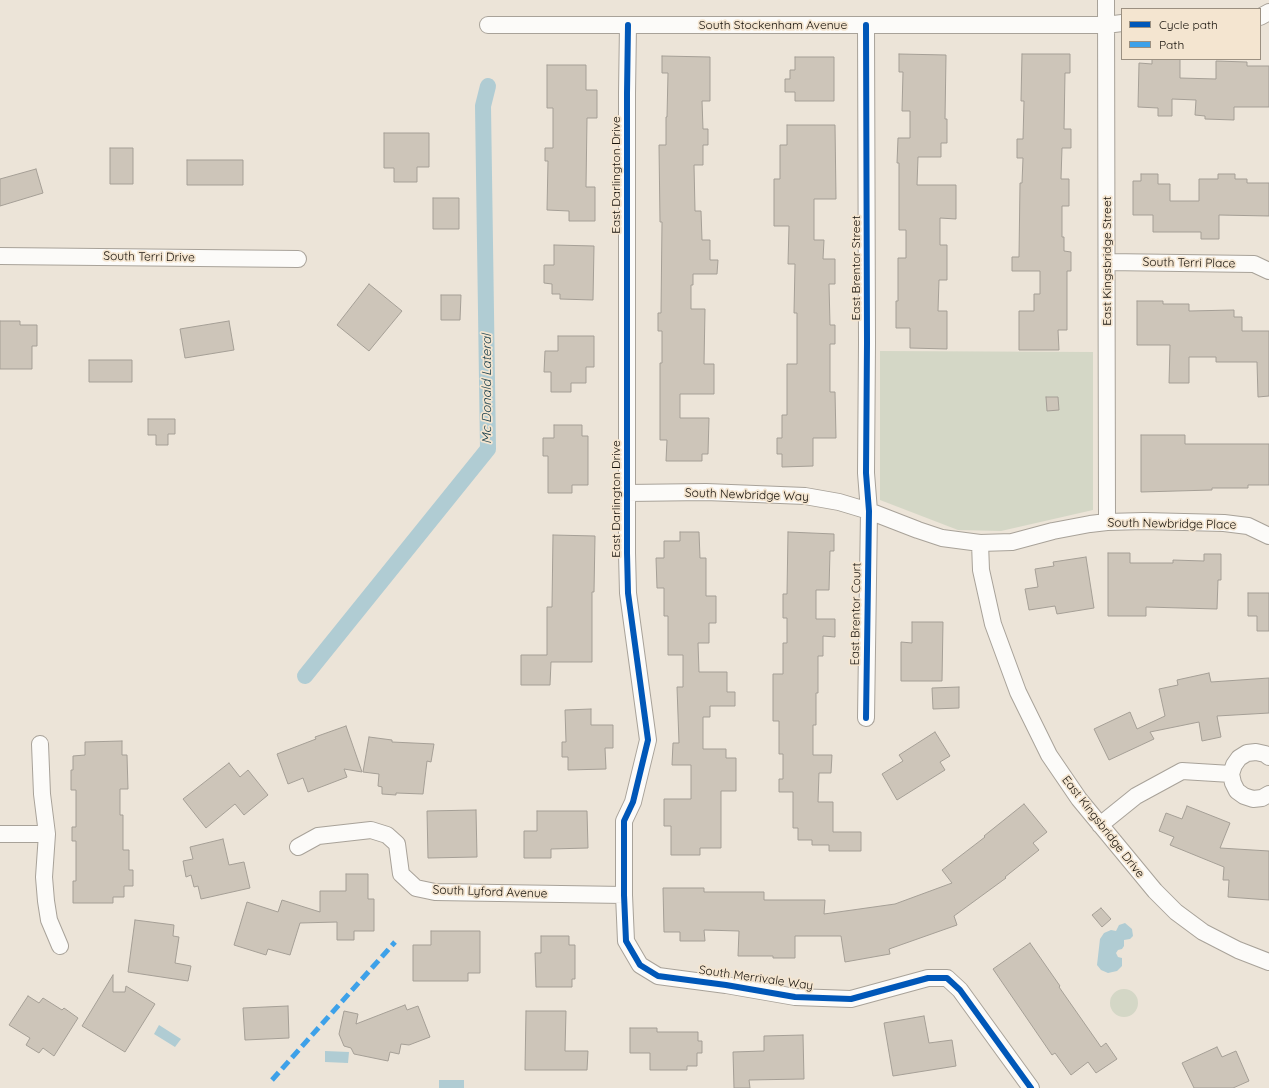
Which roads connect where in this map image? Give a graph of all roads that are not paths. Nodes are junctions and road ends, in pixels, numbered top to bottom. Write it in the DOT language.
graph roads {
  1 [pos="1106,0"];
  2 [pos="1114,24"];
  3 [pos="488,25"];
  4 [pos="628,25"];
  5 [pos="866,25"];
  6 [pos="0,256"];
  7 [pos="298,258"];
  8 [pos="1107,262"];
  9 [pos="1269,271"];
  10 [pos="627,493"];
  11 [pos="869,511"];
  12 [pos="1107,522"];
  13 [pos="1269,536"];
  14 [pos="980,543"];
  15 [pos="866,718"];
  16 [pos="40,744"];
  17 [pos="1269,757"];
  18 [pos="1231,774"];
  19 [pos="1269,794"];
  20 [pos="1100,825"];
  21 [pos="0,834"];
  22 [pos="47,834"];
  23 [pos="298,847"];
  24 [pos="624,895"];
  25 [pos="60,946"];
  26 [pos="1269,962"];
  27 [pos="640,965"];
  28 [pos="1031,1088"];
  1 -- 2 [label="street, East Kingsbridge Street"];
  2 -- 5 [label="street, South Stockenham Avenue"];
  2 -- 8 [label="street, East Kingsbridge Street"];
  3 -- 4 [label="street, South Stockenham Avenue"];
  4 -- 5 [label="street, South Stockenham Avenue"];
  4 -- 10 [label="street, East Darlington Drive"];
  5 -- 11 [label="street, East Brentor Street"];
  6 -- 7 [label="street, South Terri Drive"];
  8 -- 9 [label="street, South Terri Place"];
  8 -- 12 [label="street, East Kingsbridge Street"];
  10 -- 11 [label="street, South Newbridge Way"];
  10 -- 24 [label="street, East Darlington Drive"];
  11 -- 14 [label="street, South Newbridge Way"];
  11 -- 15 [label="street, East Brentor Court"];
  12 -- 13 [label="street, South Newbridge Place"];
  12 -- 14 [label="street, South Newbridge Place"];
  14 -- 20 [label="street, East Kingsbridge Drive"];
  16 -- 22 [label="street"];
  17 -- 18 [label="street"];
  18 -- 19 [label="street"];
  18 -- 20 [label="street"];
  20 -- 26 [label="street, East Kingsbridge Drive"];
  21 -- 22 [label="street"];
  22 -- 25 [label="street"];
  23 -- 24 [label="street, South Lyford Avenue"];
  24 -- 27 [label="street, East Darlington Drive"];
  27 -- 28 [label="street, South Merrivale Way"];
}
